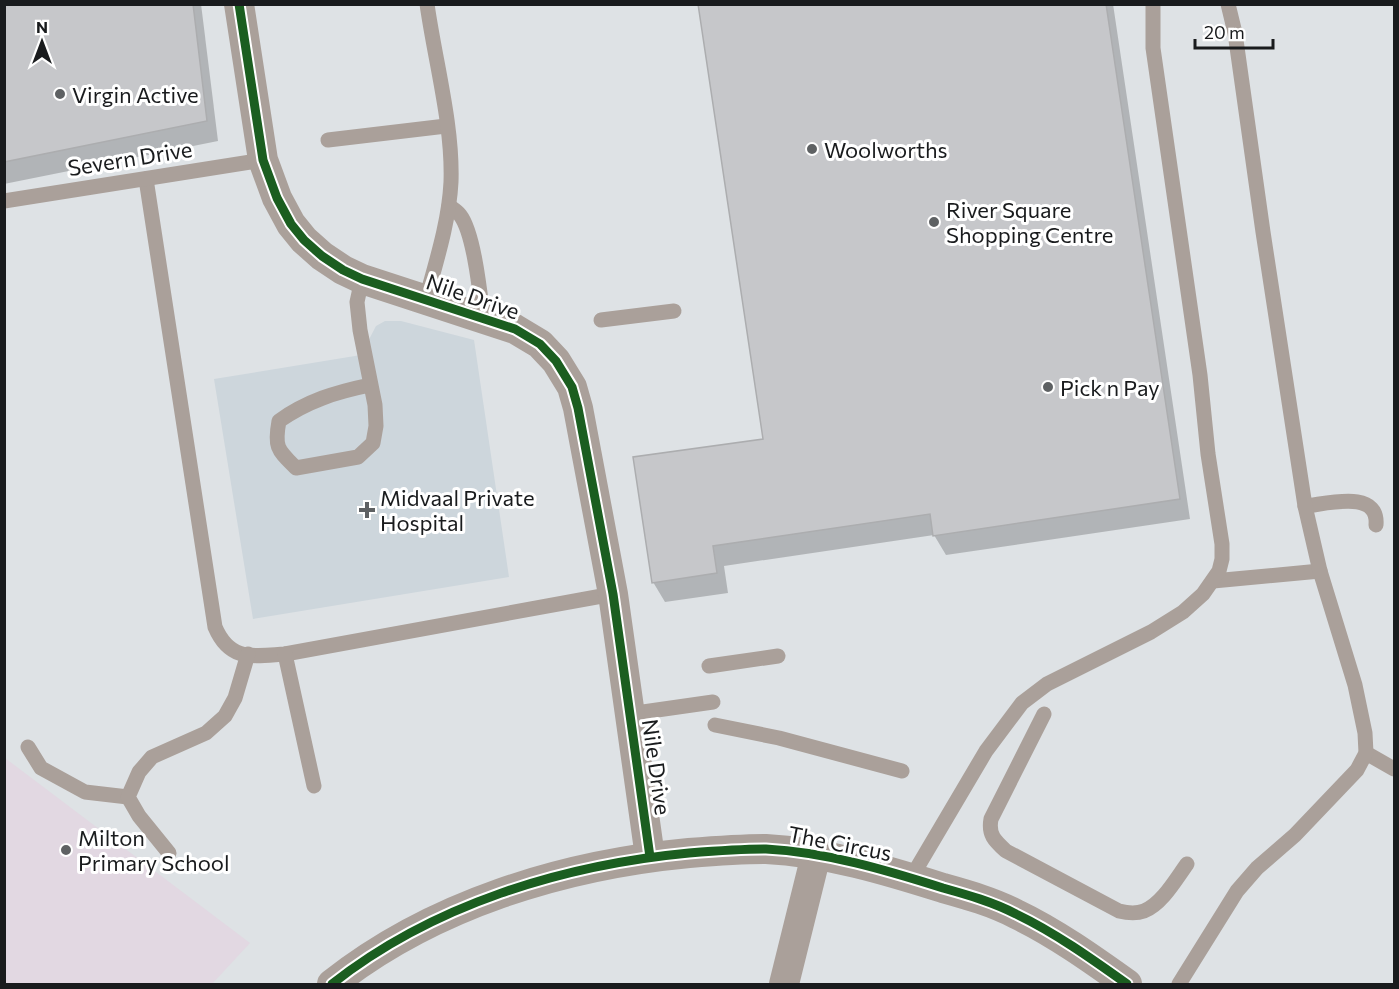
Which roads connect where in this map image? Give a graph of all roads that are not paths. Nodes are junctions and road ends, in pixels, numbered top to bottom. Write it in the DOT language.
graph roads {
  1 [pos="239,4"];
  2 [pos="426,4"];
  3 [pos="1153,4"];
  4 [pos="1228,4"];
  5 [pos="446,126"];
  6 [pos="328,140"];
  7 [pos="262,160"];
  8 [pos="146,179"];
  9 [pos="4,201"];
  10 [pos="449,206"];
  11 [pos="362,279"];
  12 [pos="426,299"];
  13 [pos="674,311"];
  14 [pos="483,317"];
  15 [pos="601,320"];
  16 [pos="370,385"];
  17 [pos="1305,506"];
  18 [pos="1376,525"];
  19 [pos="1320,570"];
  20 [pos="1213,581"];
  21 [pos="613,594"];
  22 [pos="248,654"];
  23 [pos="285,654"];
  24 [pos="778,656"];
  25 [pos="709,666"];
  26 [pos="712,702"];
  27 [pos="629,714"];
  28 [pos="1044,714"];
  29 [pos="715,725"];
  30 [pos="28,747"];
  31 [pos="1366,753"];
  32 [pos="1395,769"];
  33 [pos="902,771"];
  34 [pos="314,786"];
  35 [pos="128,797"];
  36 [pos="169,853"];
  37 [pos="816,855"];
  38 [pos="650,857"];
  39 [pos="1187,864"];
  40 [pos="911,878"];
  41 [pos="332,984"];
  42 [pos="784,984"];
  43 [pos="1127,984"];
  44 [pos="1179,984"];
  1 -- 7 [label="street, Nile Drive"];
  2 -- 5 [label="lane"];
  3 -- 20 [label="lane"];
  4 -- 17 [label="lane"];
  5 -- 6 [label="lane"];
  5 -- 10 [label="lane"];
  7 -- 8 [label="lane, Severn Drive"];
  7 -- 11 [label="street, Nile Drive"];
  8 -- 9 [label="lane, Severn Drive"];
  8 -- 22 [label="lane"];
  10 -- 12 [label="lane"];
  10 -- 14 [label="lane"];
  11 -- 12 [label="street, Nile Drive"];
  11 -- 16 [label="lane"];
  12 -- 14 [label="street, Nile Drive"];
  13 -- 15 [label="lane"];
  14 -- 21 [label="street, Nile Drive"];
  16 -- 16 [label="lane"];
  17 -- 18 [label="lane"];
  17 -- 19 [label="lane"];
  19 -- 20 [label="lane"];
  19 -- 31 [label="lane"];
  20 -- 40 [label="lane"];
  21 -- 23 [label="lane"];
  21 -- 27 [label="street, Nile Drive"];
  22 -- 23 [label="lane"];
  22 -- 35 [label="lane"];
  23 -- 34 [label="lane"];
  24 -- 25 [label="lane"];
  26 -- 27 [label="lane"];
  27 -- 38 [label="street, Nile Drive"];
  28 -- 39 [label="lane"];
  29 -- 33 [label="lane"];
  30 -- 35 [label="lane"];
  31 -- 32 [label="lane"];
  31 -- 44 [label="lane"];
  35 -- 36 [label="lane"];
  37 -- 38 [label="street, The Circus"];
  37 -- 40 [label="street, The Circus"];
  37 -- 42 [label="street"];
  38 -- 41 [label="street, The Circus"];
  40 -- 43 [label="street, The Circus"];
}
